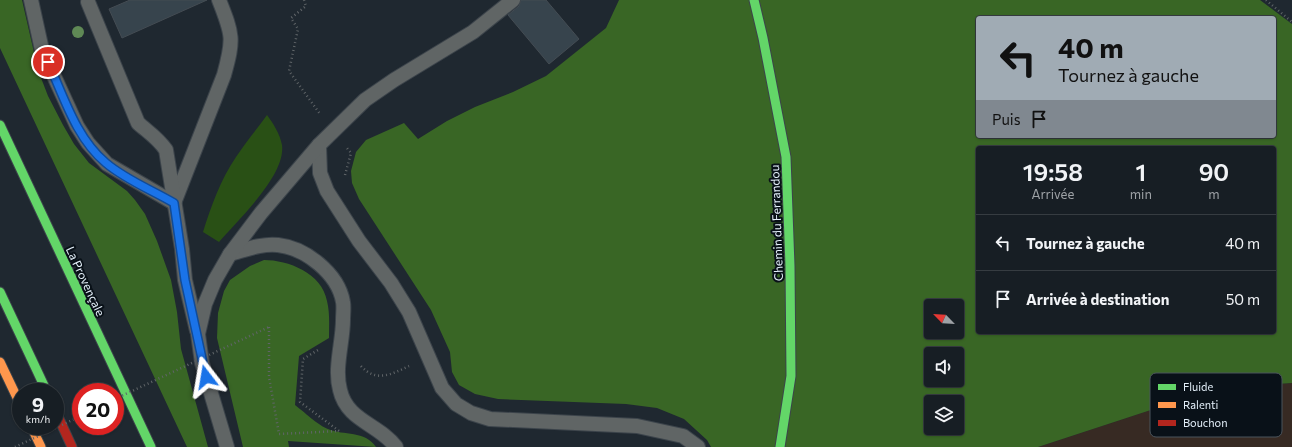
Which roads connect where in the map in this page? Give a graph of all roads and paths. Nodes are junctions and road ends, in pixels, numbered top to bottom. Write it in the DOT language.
graph roads {
  1 [pos="31,0"];
  2 [pos="219,0"];
  3 [pos="512,0"];
  4 [pos="754,0"];
  5 [pos="1266,0"];
  6 [pos="89,1"];
  7 [pos="1292,22"];
  8 [pos="0,125"];
  9 [pos="319,145"];
  10 [pos="174,203"];
  11 [pos="230,254"];
  12 [pos="0,292"];
  13 [pos="269,326"];
  14 [pos="198,334"];
  15 [pos="0,362"];
  16 [pos="43,383"];
  17 [pos="12,387"];
  18 [pos="124,396"];
  19 [pos="72,420"];
  20 [pos="64,430"];
  21 [pos="35,435"];
  22 [pos="15,447"];
  23 [pos="41,447"];
  24 [pos="72,447"];
  25 [pos="151,447"];
  26 [pos="227,447"];
  27 [pos="396,447"];
  28 [pos="698,447"];
  29 [pos="780,447"];
  1 -- 10 [label="lane"];
  2 -- 10 [label="lane"];
  3 -- 9 [label="lane"];
  4 -- 29 [label="main road, Chemin du Ferrandou"];
  5 -- 7 [label="path"];
  6 -- 10 [label="lane"];
  8 -- 25 [label="main road, La Provençale"];
  9 -- 11 [label="lane"];
  9 -- 28 [label="lane"];
  10 -- 14 [label="lane"];
  11 -- 14 [label="lane"];
  11 -- 27 [label="lane"];
  12 -- 16 [label="main road"];
  13 -- 18 [label="path, bridge"];
  14 -- 26 [label="lane"];
  15 -- 17 [label="main road"];
  19 -- 22 [label="path, bridge"];
  20 -- 24 [label="main road"];
  21 -- 23 [label="main road"];
}
